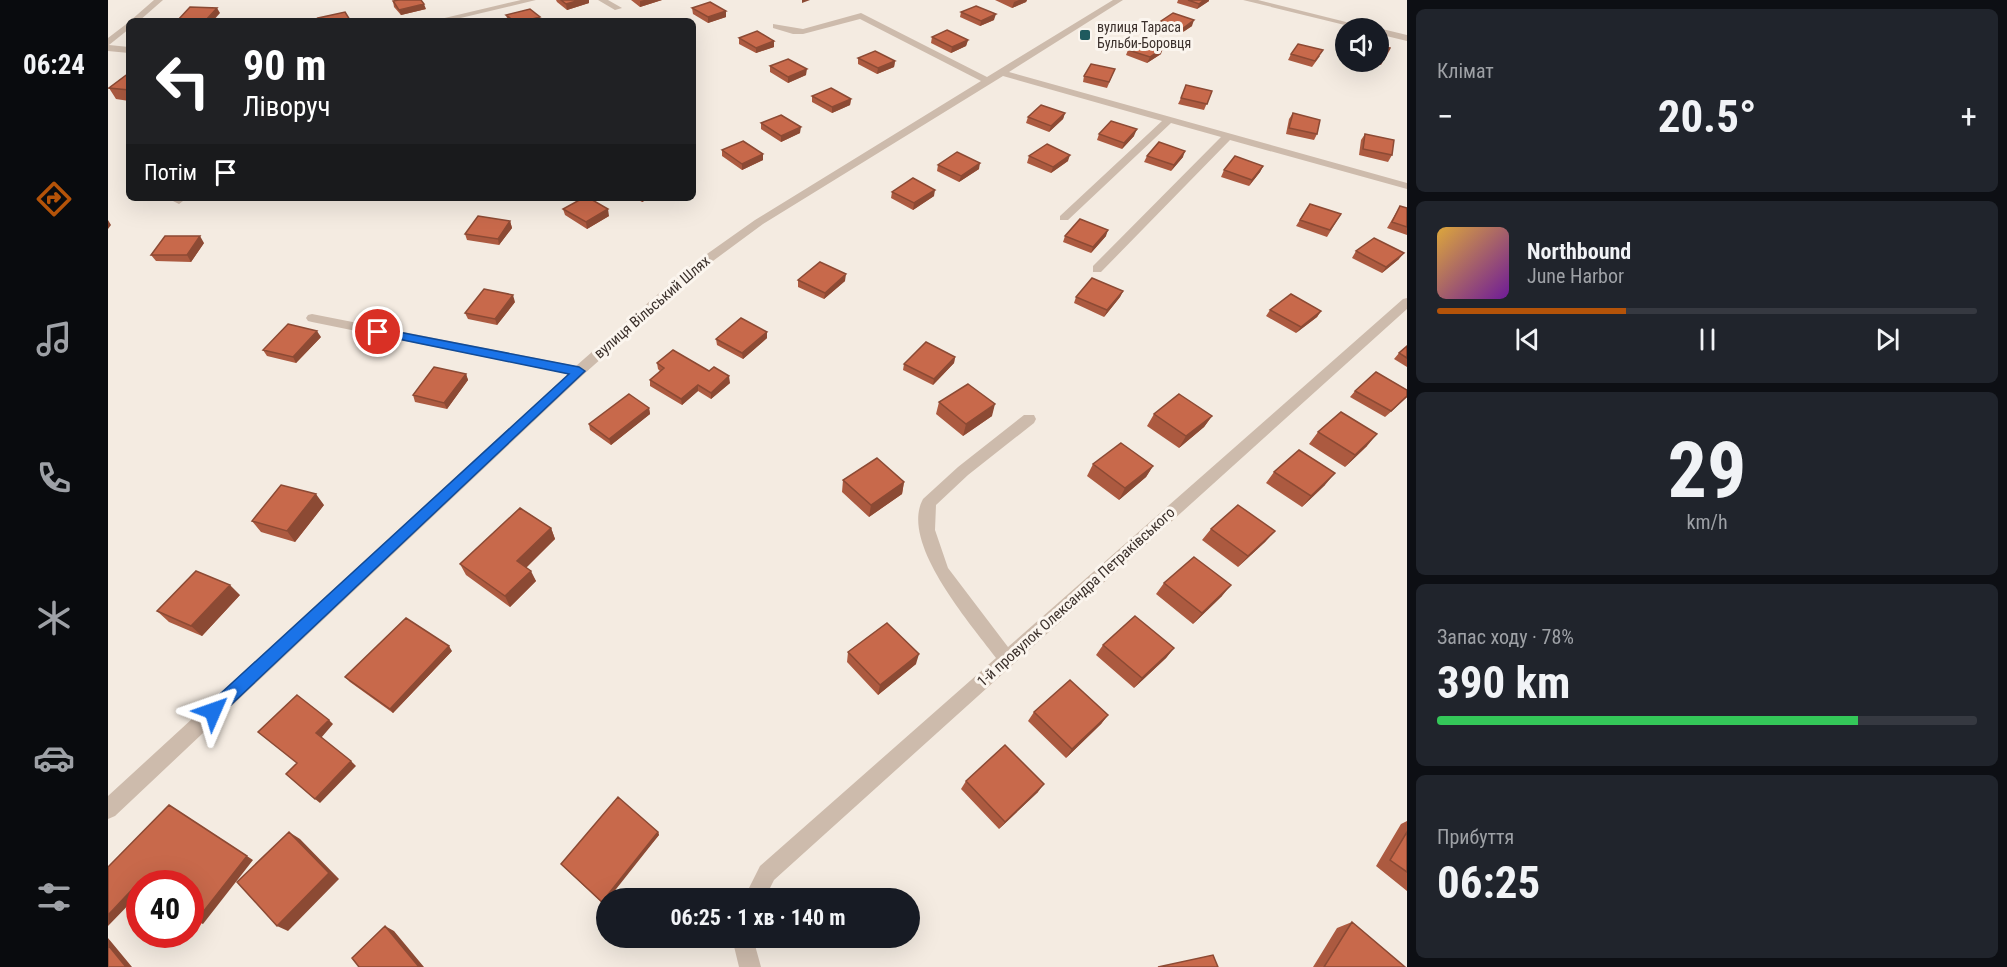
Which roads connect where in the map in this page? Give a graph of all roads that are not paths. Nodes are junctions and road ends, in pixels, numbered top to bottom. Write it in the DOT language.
graph roads {
  1 [pos="159,0"];
  2 [pos="532,0"];
  3 [pos="602,0"];
  4 [pos="1119,0"];
  5 [pos="1247,0"];
  6 [pos="618,8"];
  7 [pos="138,18"];
  8 [pos="450,18"];
  9 [pos="1335,21"];
  10 [pos="776,26"];
  11 [pos="126,28"];
  12 [pos="1389,34"];
  13 [pos="1407,38"];
  14 [pos="108,43"];
  15 [pos="108,48"];
  16 [pos="126,50"];
  17 [pos="1000,72"];
  18 [pos="986,80"];
  19 [pos="1170,119"];
  20 [pos="1228,135"];
  21 [pos="1407,186"];
  22 [pos="1064,218"];
  23 [pos="1097,269"];
  24 [pos="1407,302"];
  25 [pos="312,318"];
  26 [pos="579,371"];
  27 [pos="1029,419"];
  28 [pos="1007,659"];
  29 [pos="108,809"];
  30 [pos="759,888"];
  31 [pos="745,948"];
  32 [pos="750,967"];
  1 -- 7 [label="street"];
  2 -- 8 [label="street"];
  3 -- 6 [label="street"];
  4 -- 17 [label="street, вулиця Вільський Шлях"];
  5 -- 9 [label="street"];
  10 -- 18 [label="street"];
  11 -- 14 [label="street"];
  12 -- 13 [label="street"];
  15 -- 16 [label="street"];
  17 -- 18 [label="street, вулиця Вільський Шлях"];
  17 -- 19 [label="street"];
  18 -- 26 [label="street, вулиця Вільський Шлях"];
  19 -- 20 [label="street"];
  19 -- 22 [label="street"];
  20 -- 21 [label="street"];
  20 -- 23 [label="street"];
  24 -- 28 [label="street, 1-й провулок Олександра Петраківського"];
  25 -- 26 [label="street"];
  26 -- 29 [label="street, вулиця Вільський Шлях"];
  27 -- 28 [label="street"];
  28 -- 30 [label="street, 1-й провулок Олександра Петраківського"];
  31 -- 32 [label="street"];
}
